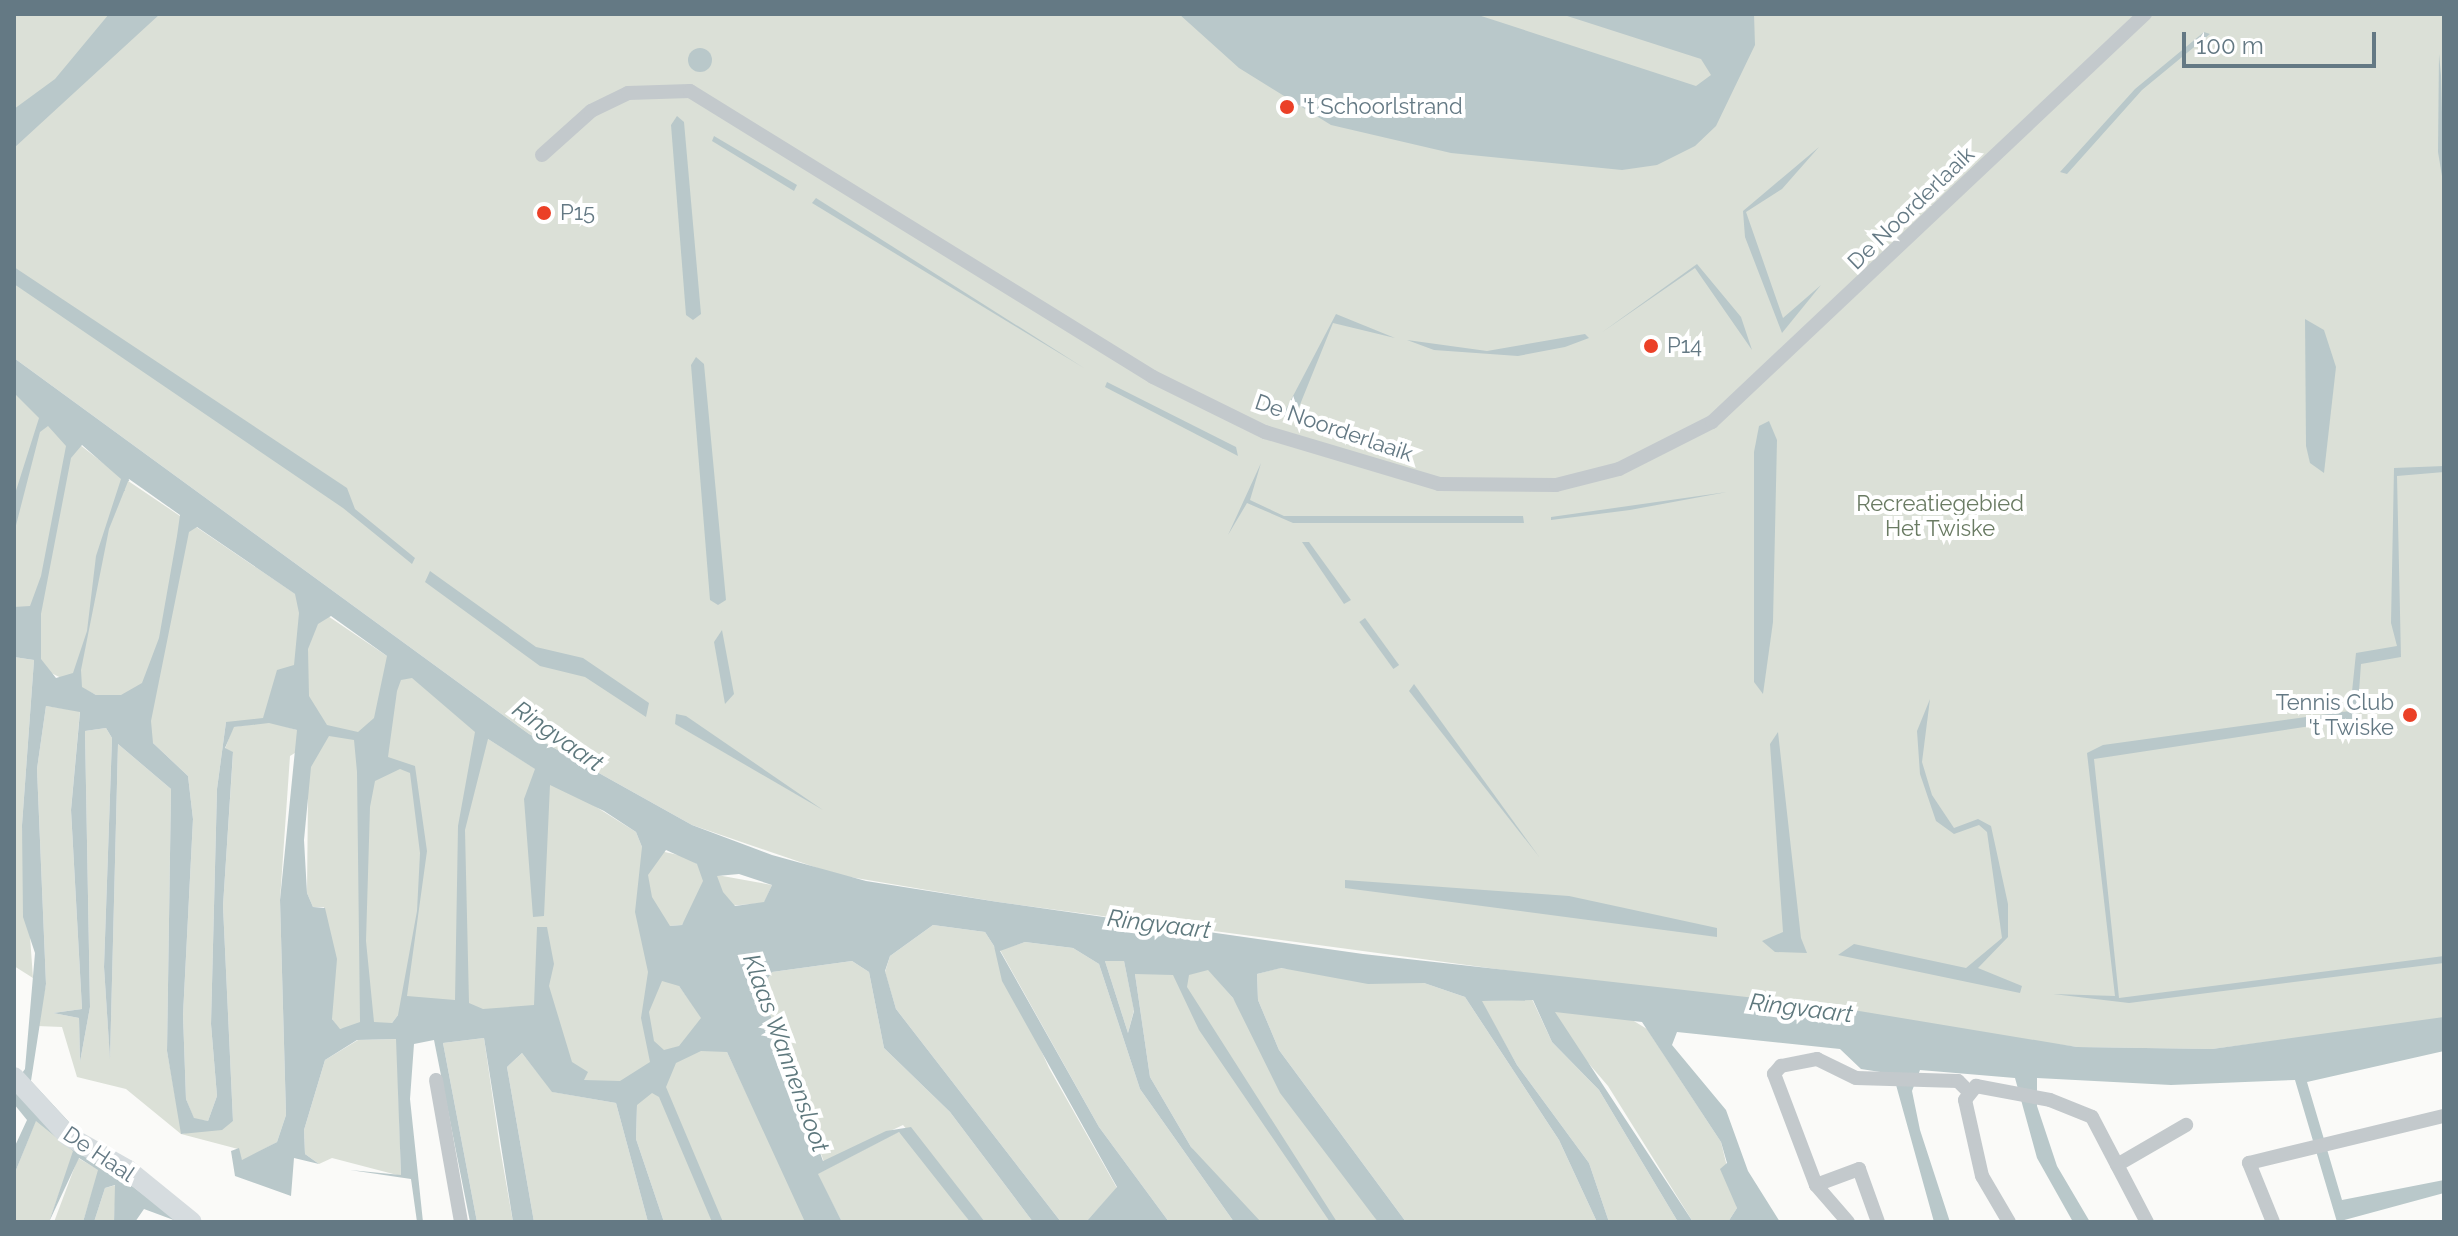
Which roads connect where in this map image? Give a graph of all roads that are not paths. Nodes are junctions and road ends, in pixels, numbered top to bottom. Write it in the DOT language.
graph roads {
  1 [pos="2145,14"];
  2 [pos="542,155"];
  3 [pos="14,1077"];
  4 [pos="436,1080"];
  5 [pos="1968,1091"];
  6 [pos="2444,1116"];
  7 [pos="2186,1125"];
  8 [pos="2117,1165"];
  9 [pos="1816,1185"];
  10 [pos="192,1222"];
  11 [pos="461,1222"];
  12 [pos="1848,1222"];
  13 [pos="1878,1222"];
  14 [pos="2009,1222"];
  15 [pos="2147,1222"];
  16 [pos="2273,1222"];
  1 -- 2 [label="street, De Noorderlaaik"];
  3 -- 10 [label="street, De Haal"];
  4 -- 11 [label="street"];
  5 -- 8 [label="street"];
  5 -- 9 [label="street"];
  5 -- 14 [label="street"];
  6 -- 16 [label="street"];
  7 -- 8 [label="street"];
  8 -- 15 [label="street"];
  9 -- 12 [label="street"];
  9 -- 13 [label="street"];
}
